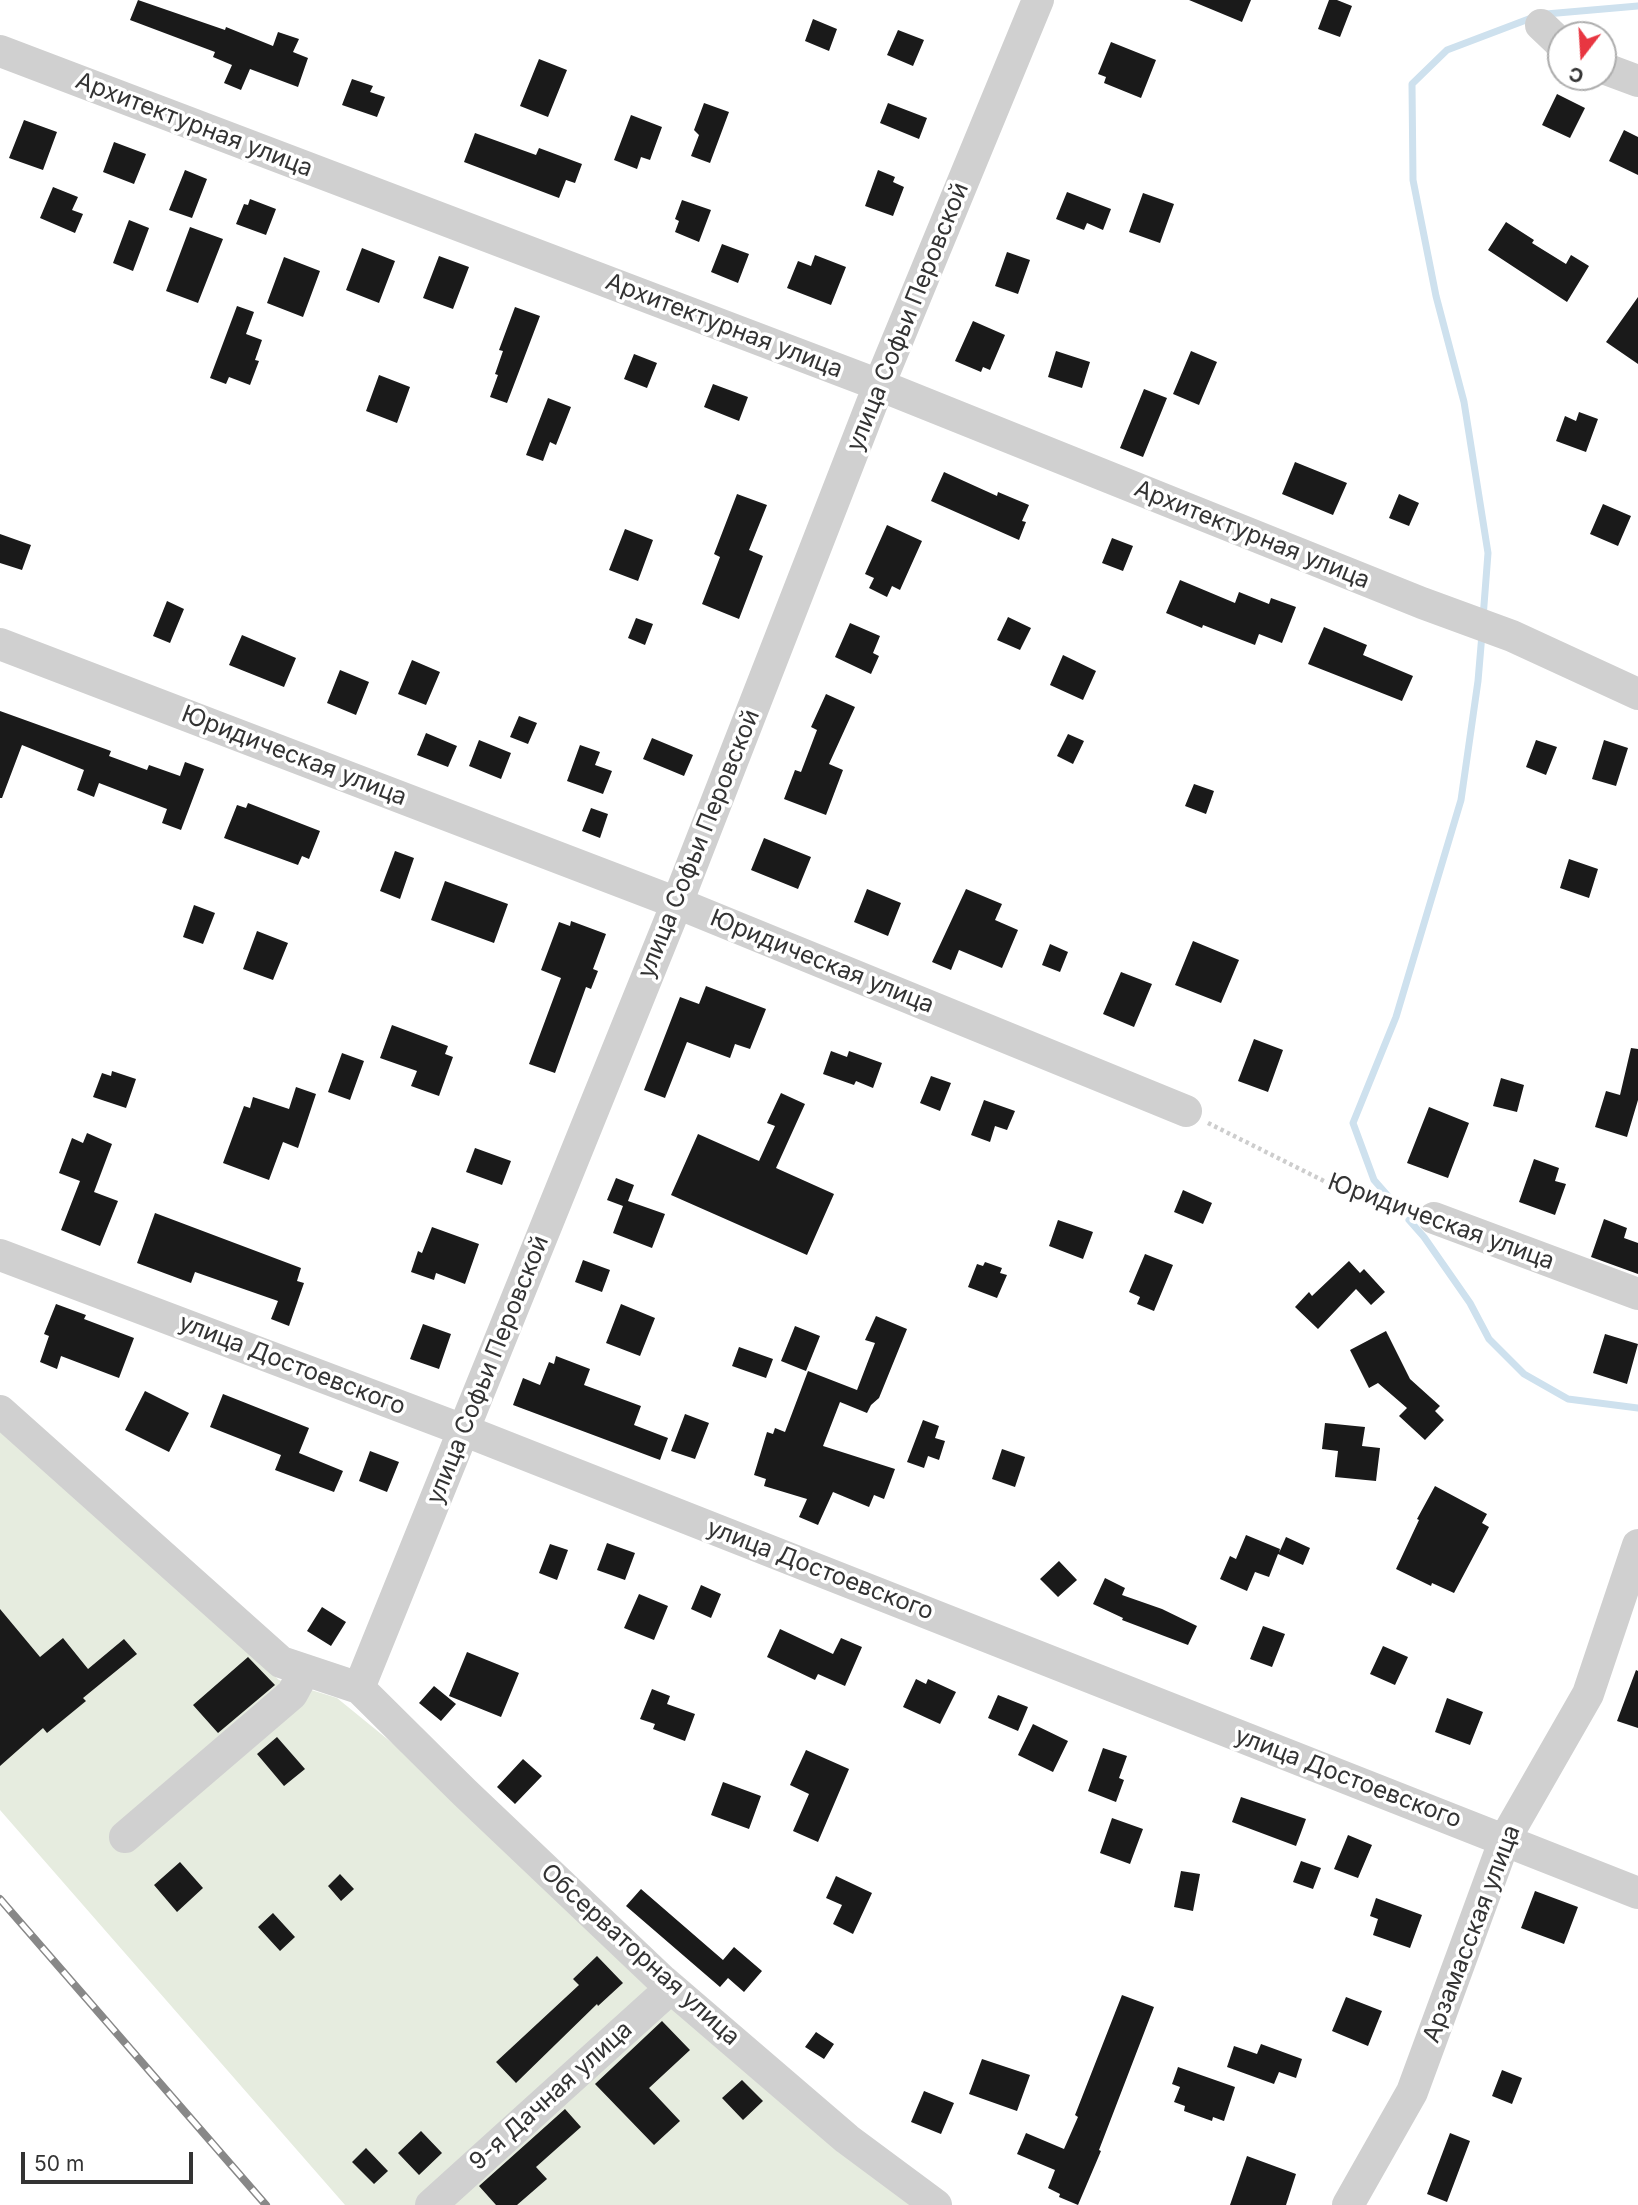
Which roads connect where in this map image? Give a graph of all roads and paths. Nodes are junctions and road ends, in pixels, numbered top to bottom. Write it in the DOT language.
graph roads {
  1 [pos="1038,0"];
  2 [pos="0,51"];
  3 [pos="1617,73"];
  4 [pos="1638,81"];
  5 [pos="879,385"];
  6 [pos="0,643"];
  7 [pos="1638,694"];
  8 [pos="677,902"];
  9 [pos="1186,1111"];
  10 [pos="1434,1218"];
  11 [pos="0,1255"];
  12 [pos="1638,1294"];
  13 [pos="0,1411"];
  14 [pos="463,1430"];
  15 [pos="1638,1545"];
  16 [pos="305,1670"];
  17 [pos="359,1688"];
  18 [pos="125,1837"];
  19 [pos="1505,1839"];
  20 [pos="1638,1893"];
  21 [pos="671,1988"];
  22 [pos="431,2205"];
  23 [pos="936,2205"];
  24 [pos="1348,2205"];
  1 -- 5 [label="street, улица Софьи Перовской"];
  2 -- 5 [label="street, Архитектурная улица"];
  3 -- 4 [label="street"];
  5 -- 7 [label="street, Архитектурная улица"];
  5 -- 8 [label="street, улица Софьи Перовской"];
  6 -- 8 [label="street, Юридическая улица"];
  8 -- 9 [label="street, Юридическая улица"];
  8 -- 14 [label="street, улица Софьи Перовской"];
  9 -- 10 [label="path, Юридическая улица"];
  10 -- 12 [label="street, Юридическая улица"];
  11 -- 14 [label="street, улица Достоевского"];
  13 -- 16 [label="street"];
  14 -- 17 [label="street, улица Софьи Перовской"];
  14 -- 19 [label="street, улица Достоевского"];
  15 -- 19 [label="street, Арзамасская улица"];
  16 -- 17 [label="street"];
  16 -- 18 [label="street"];
  17 -- 21 [label="street, Обсерваторная улица"];
  19 -- 20 [label="street, улица Достоевского"];
  19 -- 24 [label="street, Арзамасская улица"];
  21 -- 22 [label="street, 9-я Дачная улица"];
  21 -- 23 [label="street, Обсерваторная улица"];
}
